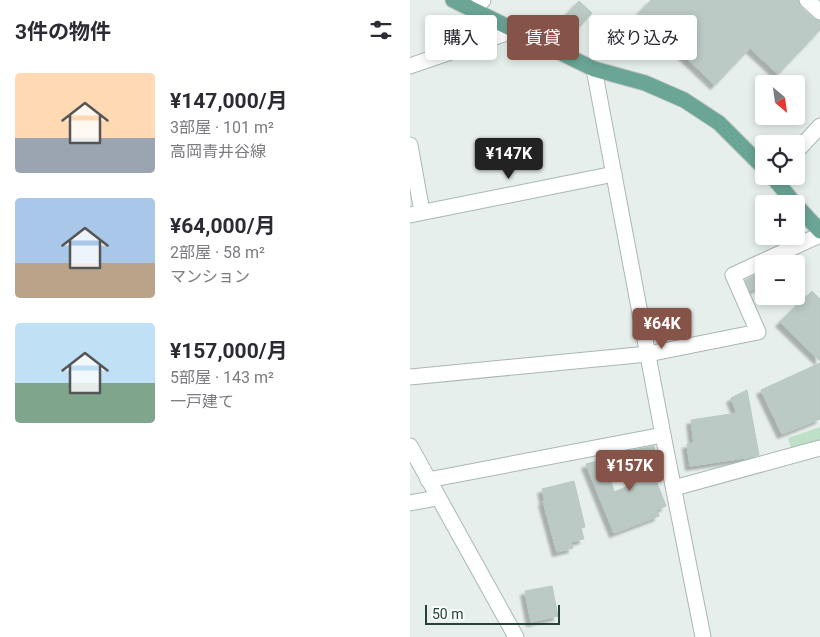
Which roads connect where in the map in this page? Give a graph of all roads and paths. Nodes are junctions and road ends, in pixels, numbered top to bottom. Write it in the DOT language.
graph roads {
  1 [pos="453,0"];
  2 [pos="807,0"];
  3 [pos="478,5"];
  4 [pos="820,12"];
  5 [pos="507,24"];
  6 [pos="507,33"];
  7 [pos="576,60"];
  8 [pos="410,66"];
  9 [pos="594,69"];
  10 [pos="820,126"];
  11 [pos="805,142"];
  12 [pos="410,145"];
  13 [pos="755,159"];
  14 [pos="614,174"];
  15 [pos="780,185"];
  16 [pos="788,195"];
  17 [pos="416,214"];
  18 [pos="805,214"];
  19 [pos="820,231"];
  20 [pos="820,235"];
  21 [pos="648,354"];
  22 [pos="410,377"];
  23 [pos="663,435"];
  24 [pos="410,446"];
  25 [pos="820,448"];
  26 [pos="428,480"];
  27 [pos="674,488"];
  28 [pos="437,498"];
  29 [pos="410,503"];
  30 [pos="516,637"];
  31 [pos="703,637"];
  1 -- 3 [label="main road"];
  2 -- 4 [label="street"];
  3 -- 5 [label="main road"];
  6 -- 8 [label="street"];
  7 -- 9 [label="main road"];
  9 -- 13 [label="main road"];
  9 -- 14 [label="street"];
  10 -- 11 [label="street"];
  12 -- 17 [label="street"];
  14 -- 17 [label="street"];
  14 -- 21 [label="street"];
  15 -- 16 [label="main road"];
  18 -- 19 [label="main road"];
  20 -- 21 [label="street"];
  21 -- 22 [label="street"];
  21 -- 23 [label="street"];
  23 -- 26 [label="street"];
  23 -- 27 [label="street"];
  24 -- 26 [label="street"];
  25 -- 27 [label="street"];
  26 -- 28 [label="street"];
  27 -- 31 [label="street"];
  28 -- 29 [label="street"];
  28 -- 30 [label="street"];
}
